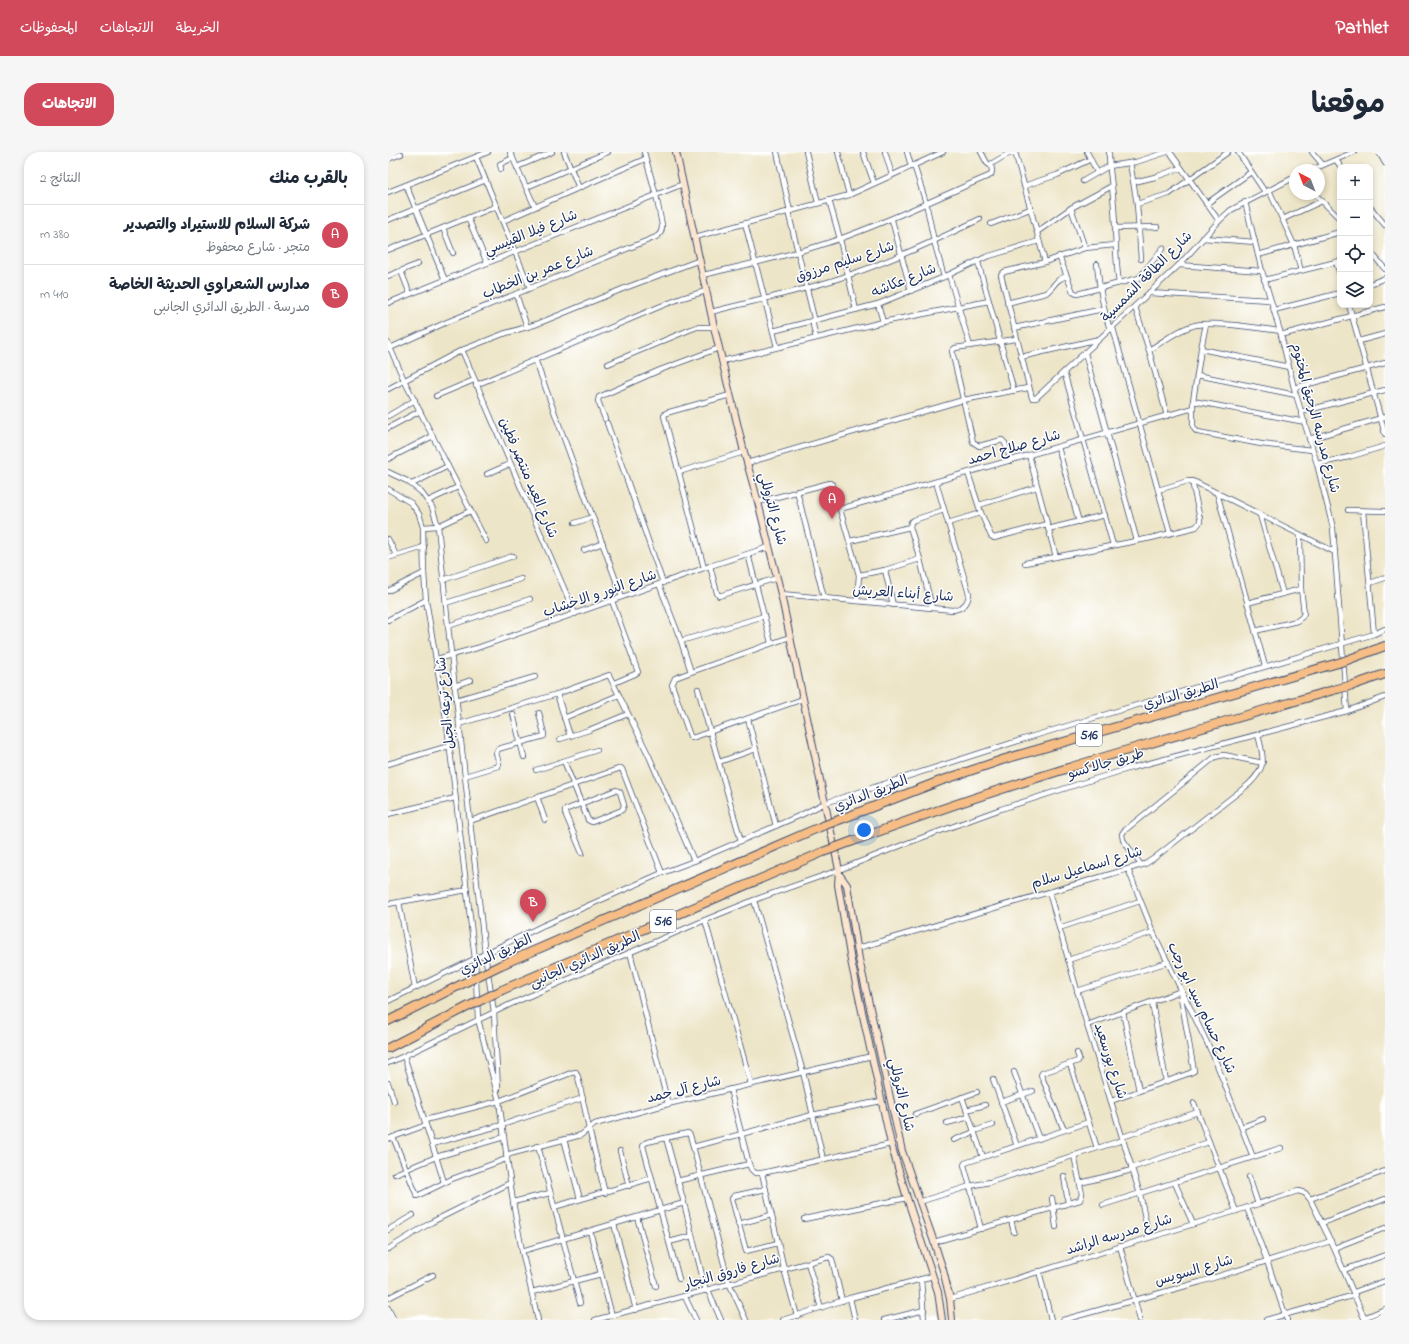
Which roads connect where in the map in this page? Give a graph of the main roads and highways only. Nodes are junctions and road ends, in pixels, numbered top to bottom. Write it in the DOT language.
graph roads {
  1 [pos="1385,646"];
  2 [pos="1385,674"];
  3 [pos="388,1022"];
  4 [pos="388,1048"];
  1 -- 3 [label="highway, الطريق الدائري / 516, bridge"];
  2 -- 4 [label="highway, 516, bridge"];
}
